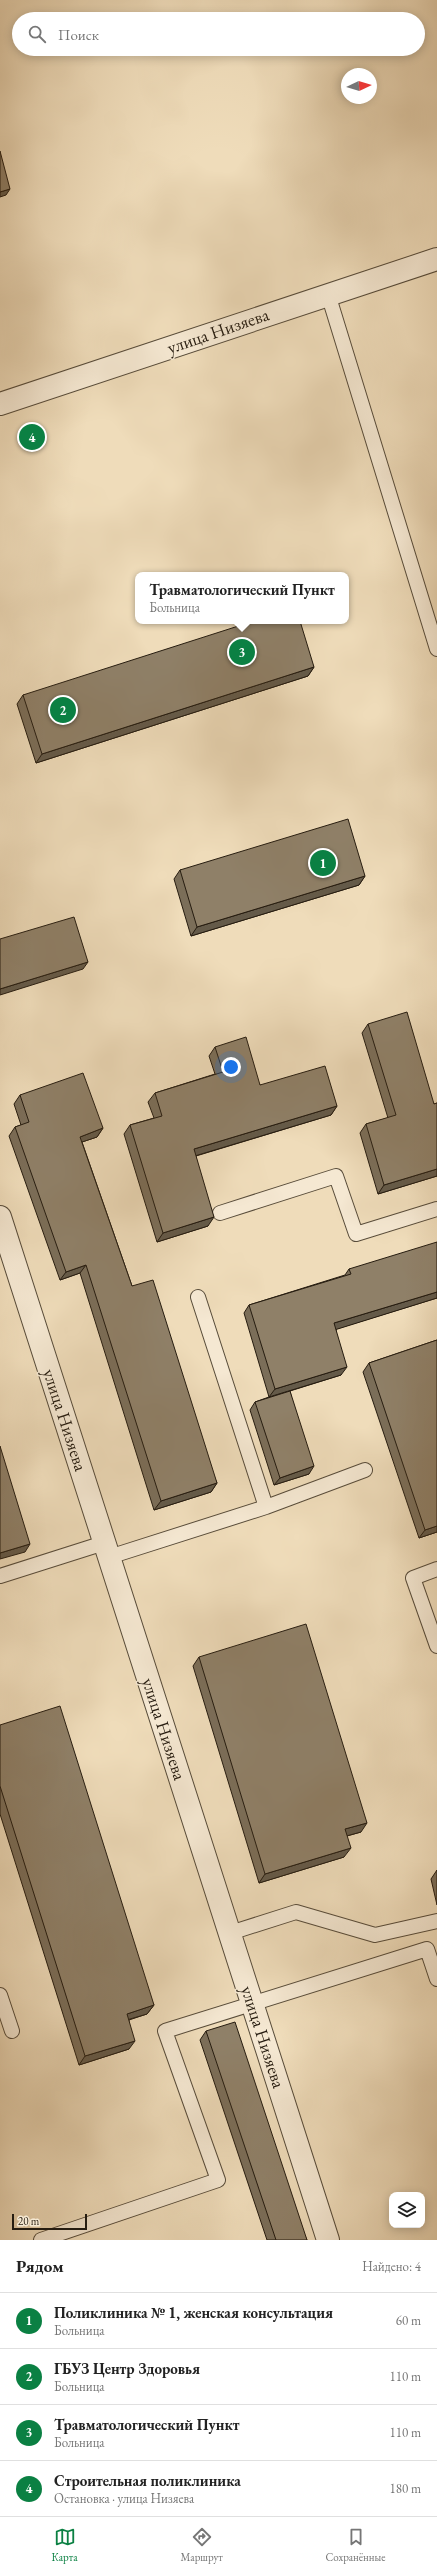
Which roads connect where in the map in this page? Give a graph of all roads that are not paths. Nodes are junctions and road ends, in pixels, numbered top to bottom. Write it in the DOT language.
graph roads {
  1 [pos="437,260"];
  2 [pos="328,294"];
  3 [pos="0,404"];
  4 [pos="437,649"];
  5 [pos="437,1209"];
  6 [pos="220,1213"];
  7 [pos="0,1217"];
  8 [pos="198,1297"];
  9 [pos="365,1470"];
  10 [pos="266,1507"];
  11 [pos="107,1550"];
  12 [pos="437,1570"];
  13 [pos="0,1576"];
  14 [pos="437,1646"];
  15 [pos="437,1921"];
  16 [pos="230,1933"];
  17 [pos="437,1979"];
  18 [pos="0,1994"];
  19 [pos="252,2005"];
  20 [pos="12,2031"];
  21 [pos="41,2240"];
  22 [pos="328,2240"];
  1 -- 2 [label="street, улица Низяева"];
  2 -- 3 [label="street, улица Низяева"];
  2 -- 4 [label="lane"];
  5 -- 6 [label="lane"];
  7 -- 11 [label="street, улица Низяева"];
  8 -- 10 [label="lane"];
  9 -- 10 [label="lane"];
  10 -- 11 [label="lane"];
  11 -- 13 [label="lane"];
  11 -- 16 [label="street, улица Низяева"];
  12 -- 14 [label="lane"];
  15 -- 16 [label="lane"];
  16 -- 19 [label="street, улица Низяева"];
  17 -- 19 [label="lane"];
  18 -- 20 [label="lane"];
  19 -- 21 [label="lane"];
  19 -- 22 [label="street, улица Низяева"];
}
